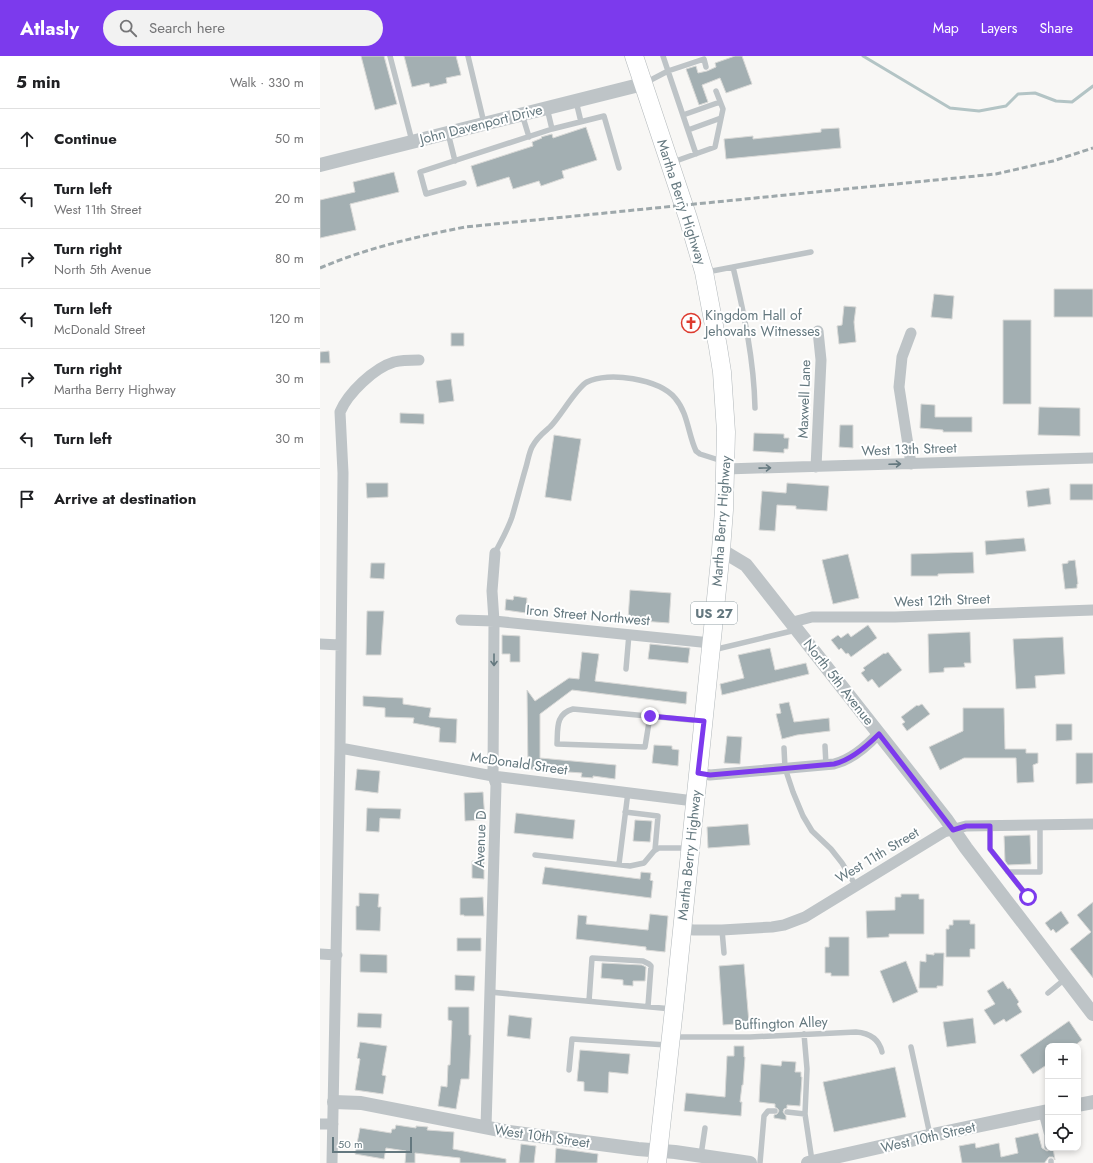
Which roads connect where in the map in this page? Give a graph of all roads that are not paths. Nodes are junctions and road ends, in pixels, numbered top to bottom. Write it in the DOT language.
graph roads {
  1 [pos="390,56"];
  2 [pos="468,56"];
  3 [pos="634,56"];
  4 [pos="663,56"];
  5 [pos="706,67"];
  6 [pos="668,71"];
  7 [pos="643,84"];
  8 [pos="716,91"];
  9 [pos="576,101"];
  10 [pos="720,102"];
  11 [pos="547,108"];
  12 [pos="522,114"];
  13 [pos="683,115"];
  14 [pos="721,118"];
  15 [pos="581,122"];
  16 [pos="484,124"];
  17 [pos="552,129"];
  18 [pos="688,130"];
  19 [pos="448,133"];
  20 [pos="528,137"];
  21 [pos="412,142"];
  22 [pos="696,154"];
  23 [pos="454,162"];
  24 [pos="669,163"];
  25 [pos="320,165"];
  26 [pos="618,168"];
  27 [pos="464,183"];
  28 [pos="810,252"];
  29 [pos="733,267"];
  30 [pos="704,272"];
  31 [pos="818,331"];
  32 [pos="911,333"];
  33 [pos="419,360"];
  34 [pos="755,408"];
  35 [pos="1093,458"];
  36 [pos="911,464"];
  37 [pos="726,466"];
  38 [pos="816,467"];
  39 [pos="721,550"];
  40 [pos="495,553"];
  41 [pos="1093,610"];
  42 [pos="461,620"];
  43 [pos="494,621"];
  44 [pos="795,626"];
  45 [pos="629,634"];
  46 [pos="320,644"];
  47 [pos="340,645"];
  48 [pos="711,647"];
  49 [pos="626,669"];
  50 [pos="650,716"];
  51 [pos="704,721"];
  52 [pos="879,734"];
  53 [pos="825,746"];
  54 [pos="340,748"];
  55 [pos="784,748"];
  56 [pos="826,765"];
  57 [pos="786,768"];
  58 [pos="698,773"];
  59 [pos="493,776"];
  60 [pos="628,792"];
  61 [pos="694,801"];
  62 [pos="626,812"];
  63 [pos="1093,824"];
  64 [pos="1040,825"];
  65 [pos="990,826"];
  66 [pos="953,830"];
  67 [pos="690,848"];
  68 [pos="655,850"];
  69 [pos="535,855"];
  70 [pos="619,864"];
  71 [pos="1008,872"];
  72 [pos="856,886"];
  73 [pos="1028,897"];
  74 [pos="681,929"];
  75 [pos="722,930"];
  76 [pos="724,953"];
  77 [pos="320,954"];
  78 [pos="337,955"];
  79 [pos="1066,979"];
  80 [pos="490,992"];
  81 [pos="1048,993"];
  82 [pos="589,1001"];
  83 [pos="648,1006"];
  84 [pos="674,1009"];
  85 [pos="1093,1014"];
  86 [pos="804,1034"];
  87 [pos="671,1041"];
  88 [pos="911,1047"];
  89 [pos="882,1052"];
  90 [pos="569,1070"];
  91 [pos="334,1102"];
  92 [pos="1093,1102"];
  93 [pos="1081,1104"];
  94 [pos="775,1111"];
  95 [pos="787,1112"];
  96 [pos="1045,1112"];
  97 [pos="805,1114"];
  98 [pos="320,1124"];
  99 [pos="333,1124"];
  100 [pos="486,1127"];
  101 [pos="705,1128"];
  102 [pos="930,1136"];
  103 [pos="701,1156"];
  104 [pos="658,1157"];
  105 [pos="332,1163"];
  106 [pos="750,1163"];
  107 [pos="760,1163"];
  108 [pos="810,1163"];
  1 -- 21 [label="lane"];
  2 -- 16 [label="lane"];
  3 -- 7 [label="main road, Martha Berry Highway / US 27"];
  4 -- 6 [label="lane"];
  5 -- 6 [label="lane"];
  6 -- 7 [label="lane"];
  6 -- 13 [label="lane"];
  7 -- 9 [label="street, John Davenport Drive"];
  7 -- 24 [label="main road, Martha Berry Highway / US 27"];
  8 -- 10 [label="lane"];
  9 -- 11 [label="street, John Davenport Drive"];
  9 -- 15 [label="lane"];
  10 -- 13 [label="lane"];
  10 -- 14 [label="lane"];
  11 -- 12 [label="street, John Davenport Drive"];
  11 -- 17 [label="lane"];
  12 -- 16 [label="street, John Davenport Drive"];
  12 -- 20 [label="lane"];
  13 -- 18 [label="lane"];
  14 -- 18 [label="lane"];
  14 -- 22 [label="lane"];
  15 -- 17 [label="lane"];
  15 -- 26 [label="lane"];
  16 -- 19 [label="street, John Davenport Drive"];
  17 -- 20 [label="lane"];
  18 -- 22 [label="lane"];
  19 -- 21 [label="street, John Davenport Drive"];
  19 -- 23 [label="lane"];
  20 -- 23 [label="lane"];
  21 -- 25 [label="street, John Davenport Drive"];
  22 -- 24 [label="lane"];
  23 -- 27 [label="lane"];
  24 -- 30 [label="main road, Martha Berry Highway / US 27"];
  28 -- 29 [label="lane"];
  29 -- 30 [label="lane"];
  29 -- 34 [label="lane"];
  30 -- 37 [label="main road, Martha Berry Highway / US 27"];
  31 -- 38 [label="street, Maxwell Lane"];
  32 -- 36 [label="street"];
  33 -- 47 [label="street"];
  35 -- 36 [label="street, West 13th Street"];
  38 -- 36 [label="street, West 13th Street, one-way"];
  37 -- 38 [label="street, West 13th Street, one-way"];
  37 -- 39 [label="main road, Martha Berry Highway / US 27"];
  37 -- 40 [label="lane"];
  39 -- 44 [label="street, North 5th Avenue"];
  39 -- 48 [label="main road, Martha Berry Highway / US 27"];
  40 -- 43 [label="street, Avenue D"];
  41 -- 44 [label="street, West 12th Street"];
  42 -- 43 [label="street, Iron Street Northwest"];
  43 -- 45 [label="street, Iron Street Northwest"];
  43 -- 59 [label="street, Avenue D, one-way"];
  44 -- 48 [label="lane"];
  44 -- 52 [label="street, North 5th Avenue"];
  45 -- 48 [label="street, Iron Street Northwest"];
  45 -- 49 [label="lane"];
  46 -- 47 [label="street"];
  47 -- 54 [label="street"];
  48 -- 51 [label="main road, Martha Berry Highway / US 27"];
  50 -- 50 [label="lane"];
  50 -- 51 [label="lane"];
  51 -- 58 [label="main road, Martha Berry Highway / US 27"];
  52 -- 56 [label="street"];
  52 -- 66 [label="street, North 5th Avenue"];
  53 -- 56 [label="lane"];
  54 -- 59 [label="street, McDonald Street"];
  54 -- 78 [label="street"];
  55 -- 57 [label="lane"];
  56 -- 57 [label="street"];
  57 -- 58 [label="street"];
  57 -- 72 [label="lane"];
  58 -- 61 [label="main road, Martha Berry Highway / US 27"];
  59 -- 60 [label="street, McDonald Street"];
  59 -- 80 [label="street, Avenue D"];
  60 -- 61 [label="street, McDonald Street"];
  60 -- 62 [label="lane"];
  61 -- 67 [label="main road, Martha Berry Highway / US 27"];
  62 -- 68 [label="lane"];
  62 -- 70 [label="lane"];
  63 -- 64 [label="street, West 11th Street"];
  64 -- 65 [label="street, West 11th Street"];
  64 -- 71 [label="lane"];
  65 -- 66 [label="street, West 11th Street"];
  65 -- 71 [label="lane"];
  66 -- 72 [label="street, West 11th Street"];
  66 -- 79 [label="street, North 5th Avenue"];
  67 -- 68 [label="lane"];
  67 -- 74 [label="main road, Martha Berry Highway / US 27"];
  68 -- 70 [label="lane"];
  69 -- 70 [label="lane"];
  71 -- 73 [label="lane"];
  72 -- 75 [label="street, West 11th Street"];
  74 -- 75 [label="street, West 11th Street"];
  74 -- 84 [label="main road, Martha Berry Highway / US 27"];
  75 -- 76 [label="lane"];
  77 -- 78 [label="street"];
  78 -- 91 [label="street"];
  79 -- 81 [label="lane"];
  79 -- 85 [label="street, North 5th Avenue"];
  80 -- 82 [label="lane"];
  80 -- 100 [label="street, Avenue D"];
  82 -- 83 [label="lane"];
  82 -- 83 [label="lane"];
  83 -- 84 [label="lane"];
  84 -- 87 [label="main road, Martha Berry Highway / US 27"];
  86 -- 87 [label="lane, Buffington Alley"];
  86 -- 89 [label="lane, Buffington Alley"];
  86 -- 97 [label="lane"];
  87 -- 90 [label="lane, Buffington Alley"];
  87 -- 104 [label="main road, Martha Berry Highway / US 27"];
  88 -- 102 [label="lane"];
  91 -- 99 [label="street"];
  91 -- 100 [label="street, West 10th Street"];
  92 -- 93 [label="street"];
  94 -- 107 [label="lane"];
  95 -- 97 [label="lane"];
  96 -- 102 [label="street, West 10th Street"];
  97 -- 108 [label="lane"];
  98 -- 99 [label="street"];
  99 -- 105 [label="street"];
  100 -- 104 [label="street, West 10th Street"];
  101 -- 103 [label="lane"];
  102 -- 108 [label="street, West 10th Street"];
  103 -- 104 [label="street, West 10th Street"];
  103 -- 106 [label="street, West 10th Street"];
}
